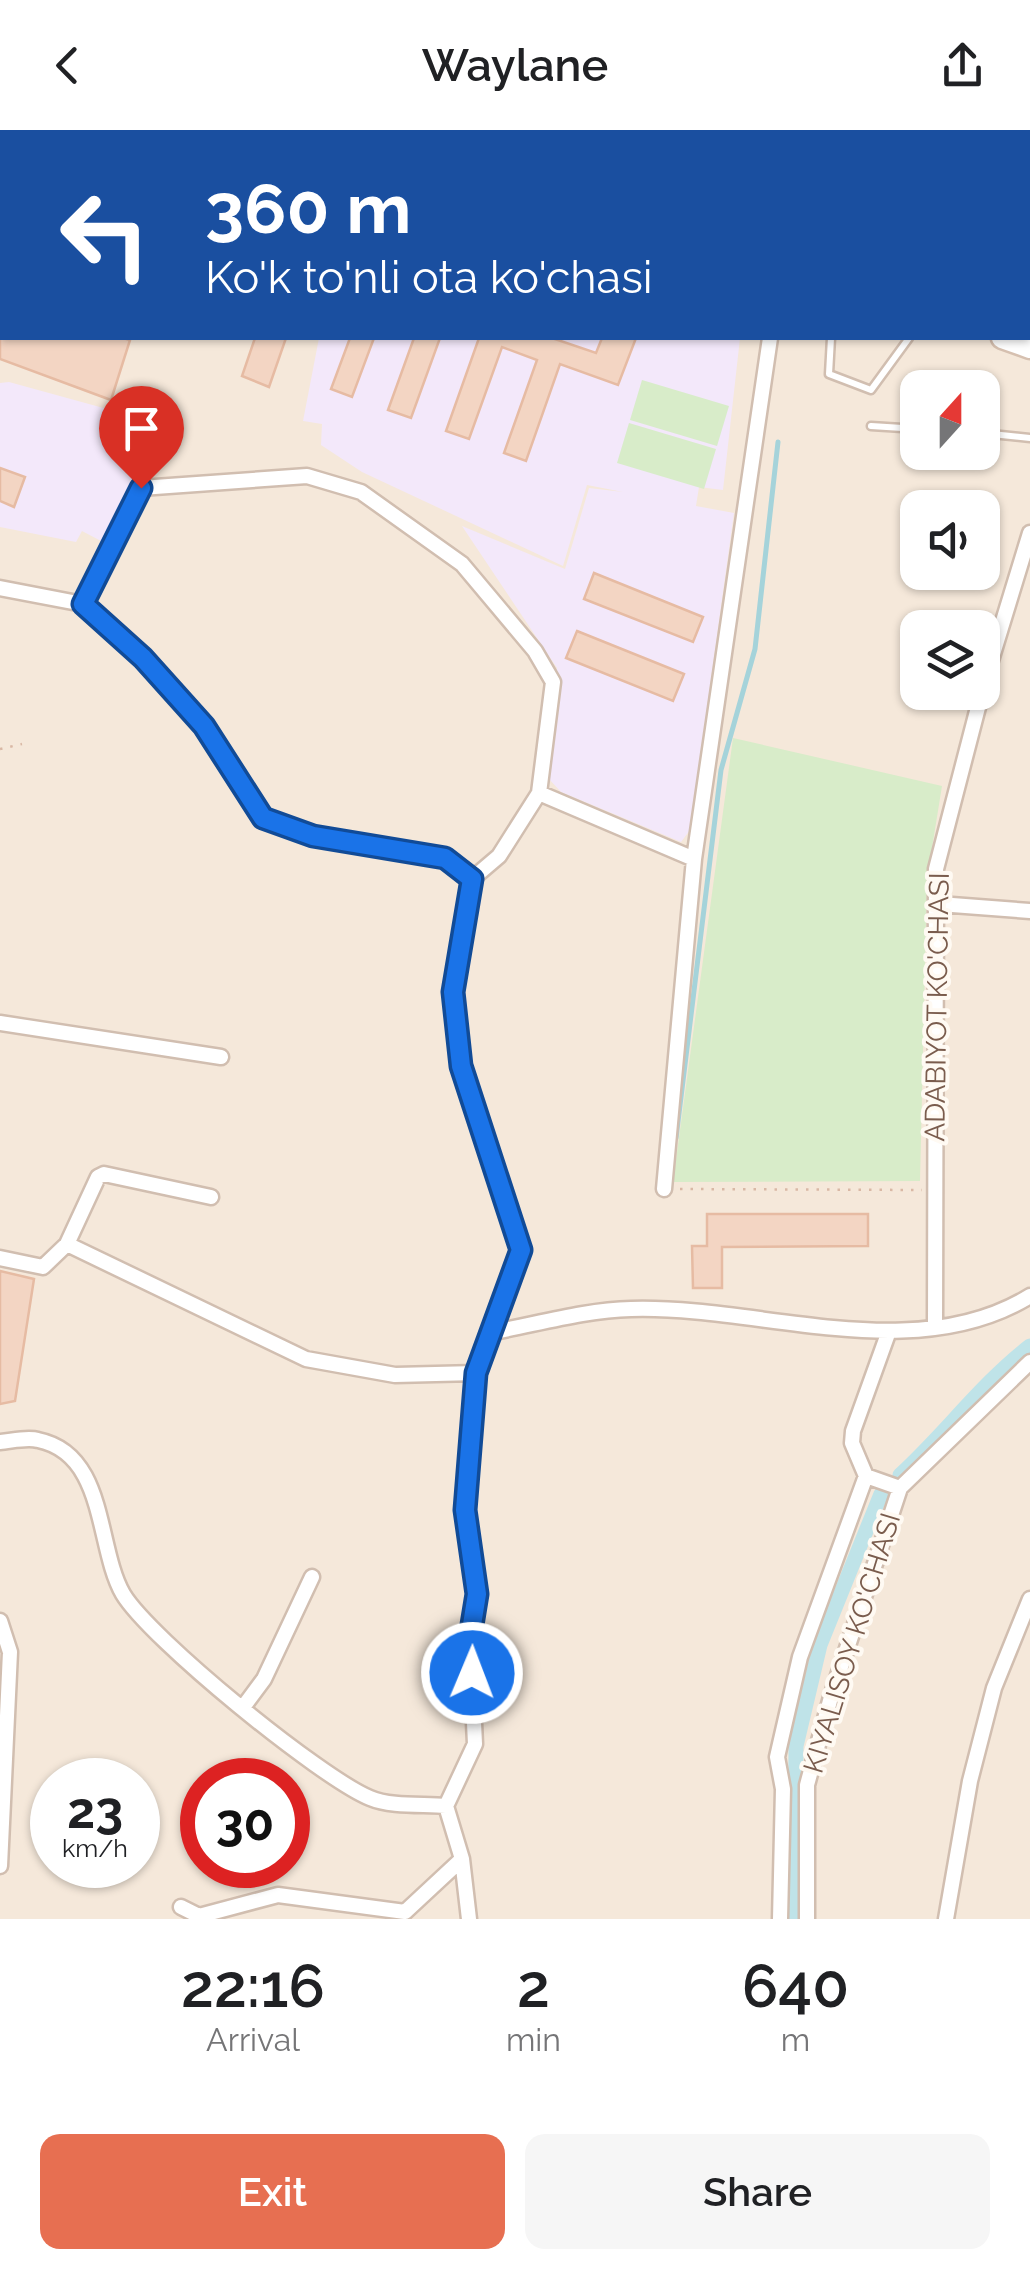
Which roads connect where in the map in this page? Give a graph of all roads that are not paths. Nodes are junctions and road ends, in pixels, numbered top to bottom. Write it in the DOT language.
graph roads {
  1 [pos="770,340"];
  2 [pos="830,340"];
  3 [pos="908,340"];
  4 [pos="871,426"];
  5 [pos="900,428"];
  6 [pos="1000,435"];
  7 [pos="1030,438"];
  8 [pos="1030,533"];
  9 [pos="0,588"];
  10 [pos="83,604"];
  11 [pos="1000,632"];
  12 [pos="977,710"];
  13 [pos="539,793"];
  14 [pos="694,859"];
  15 [pos="472,879"];
  16 [pos="939,904"];
  17 [pos="1030,912"];
  18 [pos="0,1024"];
  19 [pos="221,1057"];
  20 [pos="664,1189"];
  21 [pos="211,1197"];
  22 [pos="66,1244"];
  23 [pos="0,1258"];
  24 [pos="1030,1296"];
  25 [pos="935,1327"];
  26 [pos="889,1330"];
  27 [pos="488,1333"];
  28 [pos="1030,1362"];
  29 [pos="476,1373"];
  30 [pos="0,1442"];
  31 [pos="866,1476"];
  32 [pos="900,1488"];
  33 [pos="312,1577"];
  34 [pos="1030,1598"];
  35 [pos="0,1622"];
  36 [pos="3,1643"];
  37 [pos="244,1706"];
  38 [pos="446,1806"];
  39 [pos="462,1859"];
  40 [pos="0,1866"];
  41 [pos="181,1906"];
  42 [pos="344,1913"];
  43 [pos="469,1919"];
  44 [pos="780,1919"];
  45 [pos="808,1919"];
  46 [pos="946,1919"];
  1 -- 14 [label="street"];
  2 -- 3 [label="lane"];
  4 -- 5 [label="lane"];
  6 -- 7 [label="lane"];
  8 -- 11 [label="street, ADABIYOT KO'CHASI"];
  9 -- 10 [label="street"];
  10 -- 13 [label="street"];
  10 -- 15 [label="street"];
  12 -- 16 [label="street, ADABIYOT KO'CHASI"];
  13 -- 14 [label="street"];
  13 -- 15 [label="street"];
  14 -- 20 [label="street"];
  15 -- 27 [label="street"];
  16 -- 17 [label="street"];
  16 -- 25 [label="street, ADABIYOT KO'CHASI"];
  18 -- 19 [label="street"];
  21 -- 22 [label="street"];
  22 -- 23 [label="street"];
  22 -- 29 [label="street"];
  24 -- 25 [label="street"];
  25 -- 26 [label="street"];
  26 -- 27 [label="street"];
  26 -- 31 [label="street, KIYALISOY KO'CHASI"];
  27 -- 29 [label="street"];
  28 -- 32 [label="street, KIYALISOY KO'CHASI"];
  29 -- 38 [label="street"];
  30 -- 37 [label="street"];
  31 -- 32 [label="street, KIYALISOY KO'CHASI"];
  31 -- 44 [label="street, KIYALISOY KO'CHASI"];
  32 -- 45 [label="street, KIYALISOY KO'CHASI"];
  33 -- 37 [label="street"];
  34 -- 46 [label="street"];
  35 -- 36 [label="street"];
  36 -- 40 [label="street"];
  37 -- 38 [label="street"];
  38 -- 39 [label="street"];
  39 -- 42 [label="street"];
  39 -- 43 [label="street"];
  41 -- 42 [label="street"];
}
